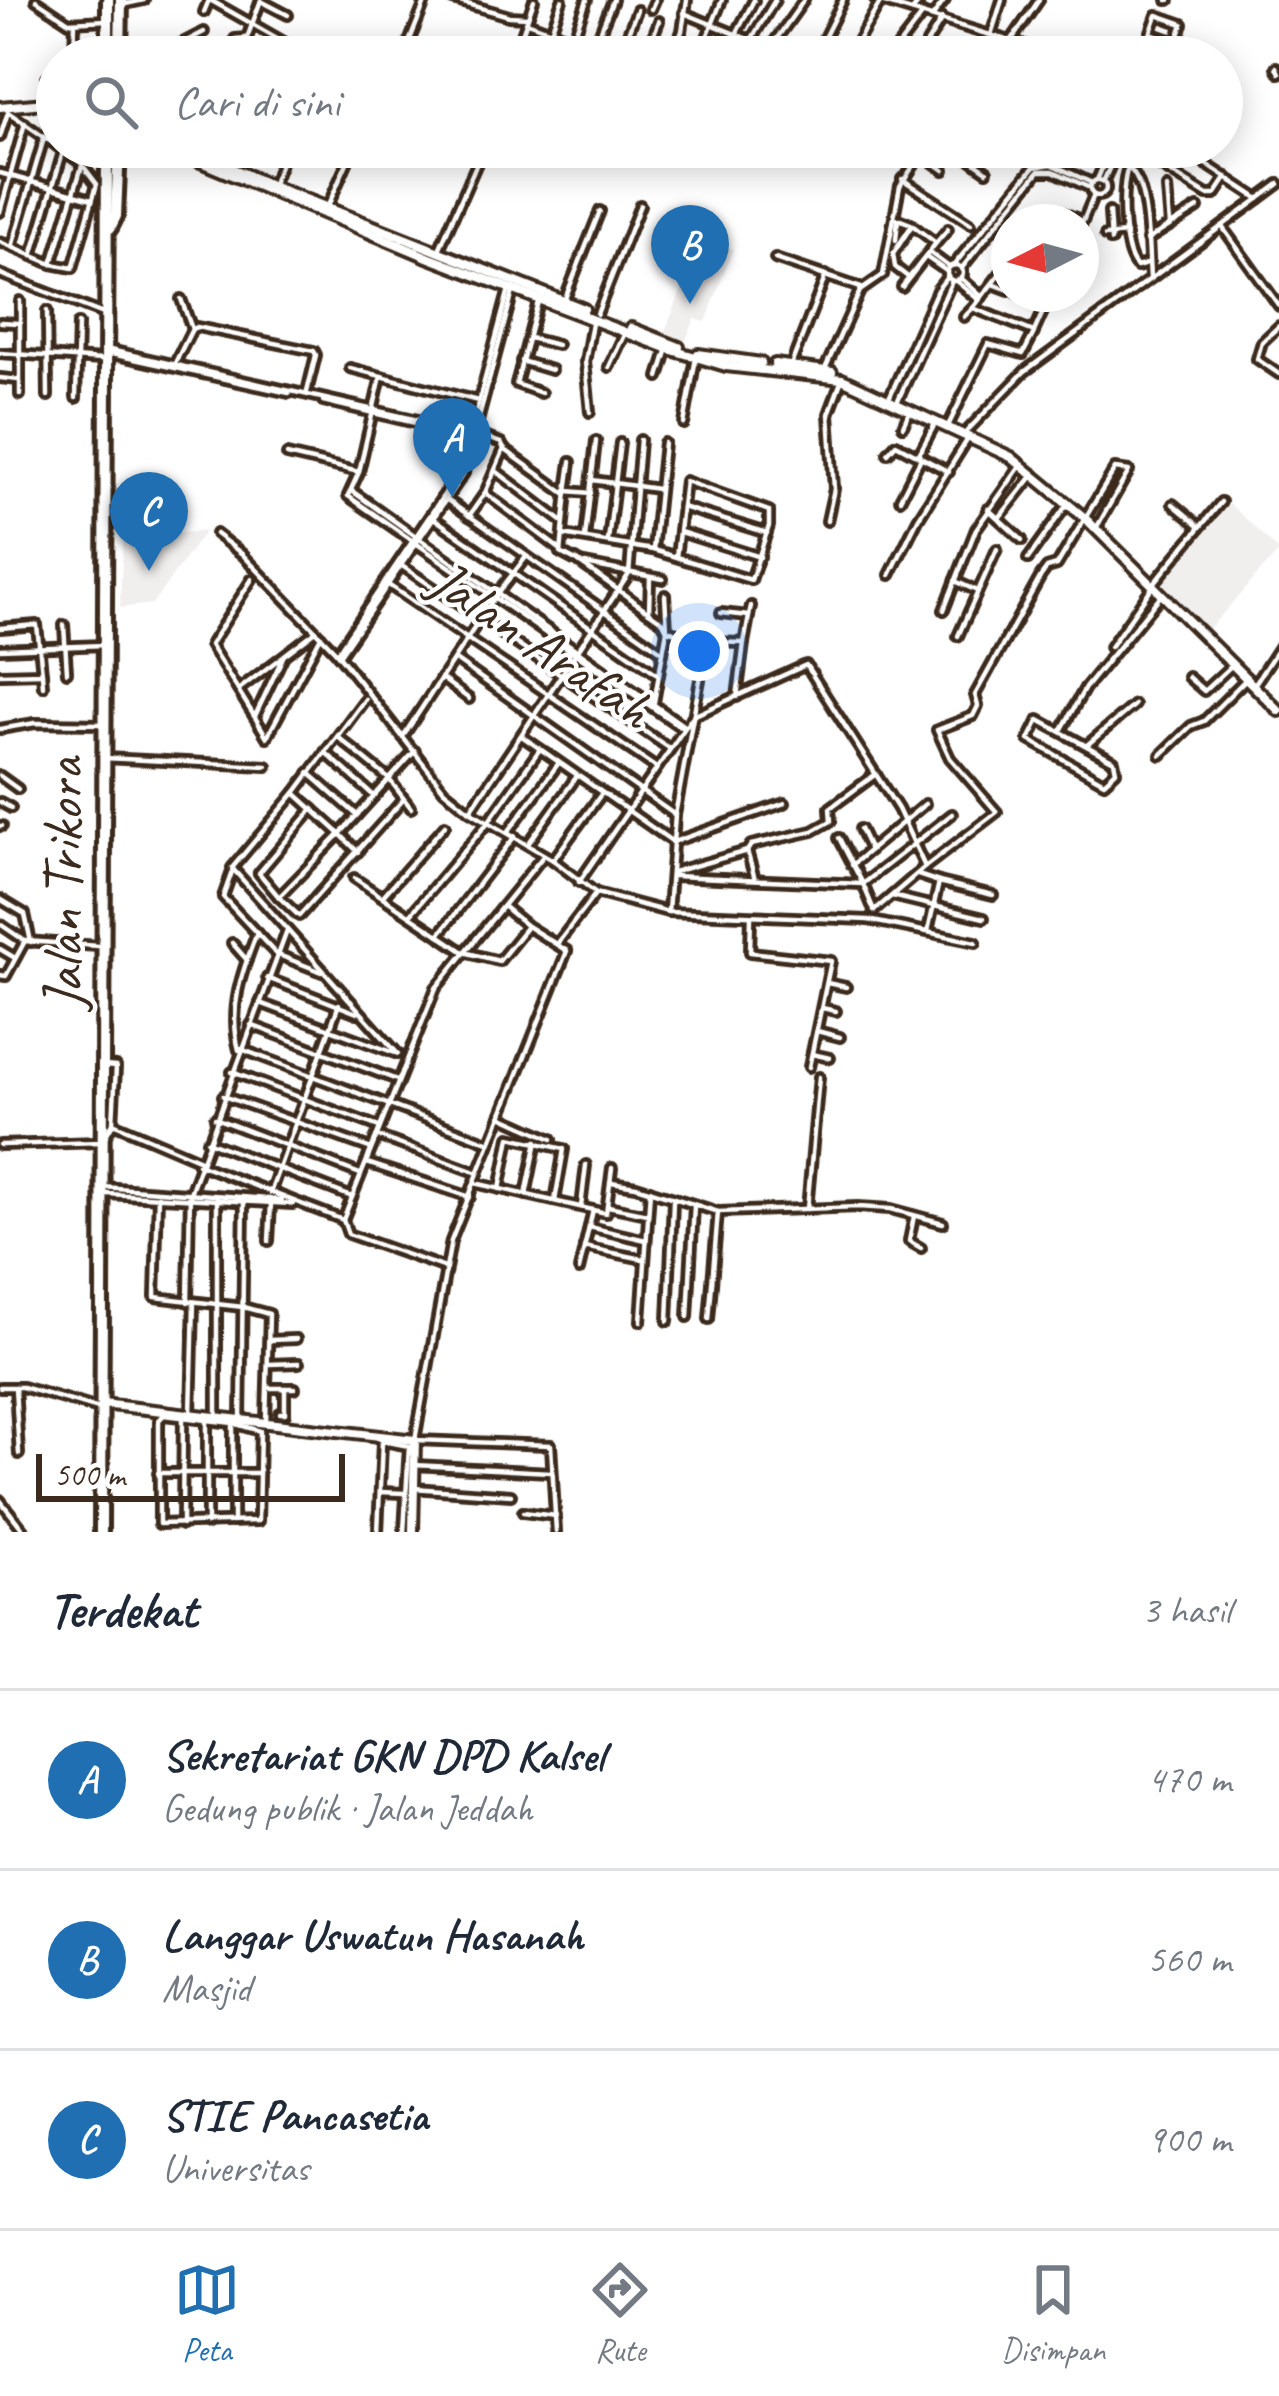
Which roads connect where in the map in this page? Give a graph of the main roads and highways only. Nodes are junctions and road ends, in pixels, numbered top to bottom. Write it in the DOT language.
graph roads {
  1 [pos="108,0"];
  2 [pos="121,3"];
  3 [pos="108,36"];
  4 [pos="120,36"];
  5 [pos="109,168"];
  6 [pos="117,168"];
  7 [pos="112,215"];
  8 [pos="101,1532"];
  1 -- 3 [label="main road"];
  2 -- 4 [label="main road"];
  5 -- 7 [label="main road, Jalan Trikora"];
  6 -- 7 [label="main road, Jalan Trikora"];
  7 -- 8 [label="main road, Jalan Trikora"];
}
